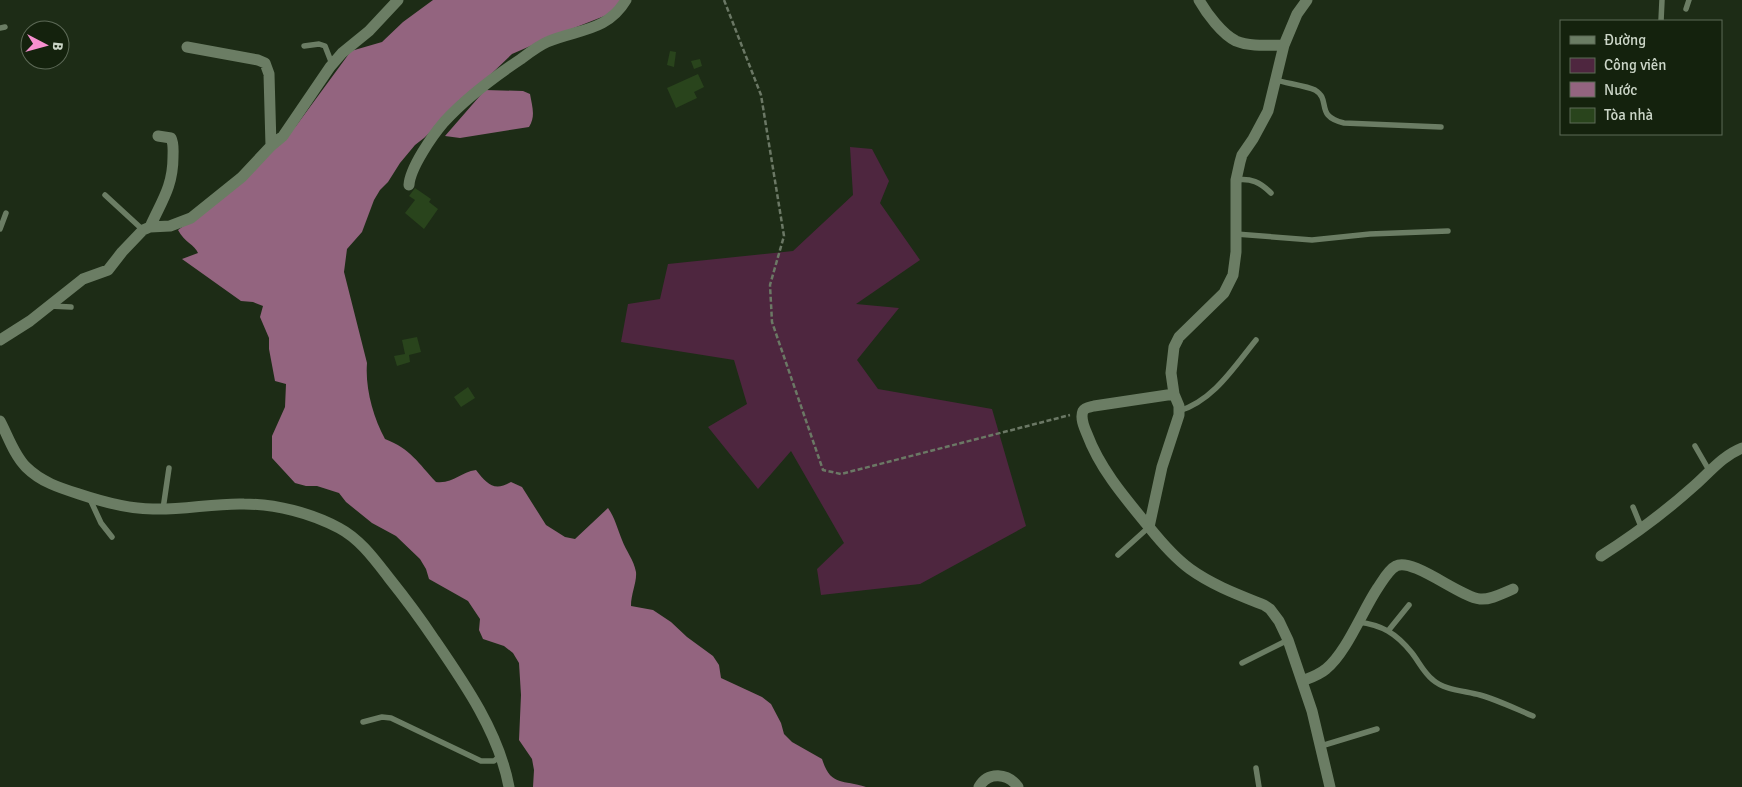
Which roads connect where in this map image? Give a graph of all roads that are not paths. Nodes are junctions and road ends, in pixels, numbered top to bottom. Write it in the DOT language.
graph roads {
  1 [pos="398,0"];
  2 [pos="626,0"];
  3 [pos="1199,0"];
  4 [pos="1307,0"];
  5 [pos="1662,0"];
  6 [pos="1689,0"];
  7 [pos="1686,9"];
  8 [pos="1661,20"];
  9 [pos="1284,45"];
  10 [pos="304,46"];
  11 [pos="187,47"];
  12 [pos="332,64"];
  13 [pos="1276,80"];
  14 [pos="1441,127"];
  15 [pos="158,136"];
  16 [pos="271,146"];
  17 [pos="1236,180"];
  18 [pos="410,185"];
  19 [pos="1271,193"];
  20 [pos="105,195"];
  21 [pos="6,213"];
  22 [pos="0,229"];
  23 [pos="146,229"];
  24 [pos="1448,231"];
  25 [pos="1236,234"];
  26 [pos="48,306"];
  27 [pos="71,307"];
  28 [pos="0,340"];
  29 [pos="1256,340"];
  30 [pos="1174,394"];
  31 [pos="1179,411"];
  32 [pos="0,421"];
  33 [pos="1694,446"];
  34 [pos="1742,448"];
  35 [pos="169,468"];
  36 [pos="1710,472"];
  37 [pos="89,497"];
  38 [pos="1633,507"];
  39 [pos="163,509"];
  40 [pos="1150,527"];
  41 [pos="1642,529"];
  42 [pos="112,536"];
  43 [pos="1118,556"];
  44 [pos="1601,556"];
  45 [pos="1512,589"];
  46 [pos="1408,605"];
  47 [pos="1358,622"];
  48 [pos="1388,631"];
  49 [pos="1288,640"];
  50 [pos="1242,663"];
  51 [pos="1302,681"];
  52 [pos="1533,716"];
  53 [pos="364,722"];
  54 [pos="1377,729"];
  55 [pos="1321,746"];
  56 [pos="501,755"];
  57 [pos="1256,768"];
  58 [pos="509,787"];
  59 [pos="979,787"];
  60 [pos="1018,787"];
  61 [pos="1259,787"];
  62 [pos="1330,787"];
  1 -- 12 [label="street"];
  2 -- 18 [label="street"];
  3 -- 9 [label="street"];
  4 -- 9 [label="street"];
  5 -- 8 [label="lane"];
  6 -- 7 [label="lane"];
  9 -- 13 [label="street"];
  10 -- 12 [label="lane"];
  11 -- 16 [label="street"];
  12 -- 16 [label="street"];
  13 -- 14 [label="lane"];
  13 -- 17 [label="street"];
  15 -- 23 [label="street"];
  16 -- 23 [label="street"];
  17 -- 19 [label="lane"];
  17 -- 25 [label="street"];
  20 -- 23 [label="lane"];
  21 -- 22 [label="lane"];
  23 -- 26 [label="street"];
  24 -- 25 [label="lane"];
  25 -- 30 [label="street"];
  26 -- 27 [label="lane"];
  26 -- 28 [label="street"];
  29 -- 31 [label="lane"];
  30 -- 31 [label="street"];
  30 -- 40 [label="street"];
  31 -- 40 [label="street"];
  32 -- 37 [label="street"];
  33 -- 36 [label="lane"];
  34 -- 36 [label="street"];
  35 -- 39 [label="lane"];
  36 -- 41 [label="street"];
  37 -- 39 [label="street"];
  37 -- 42 [label="lane"];
  38 -- 41 [label="lane"];
  39 -- 56 [label="street"];
  40 -- 43 [label="lane"];
  40 -- 49 [label="street"];
  41 -- 44 [label="street"];
  45 -- 47 [label="street"];
  46 -- 48 [label="lane"];
  47 -- 48 [label="lane"];
  47 -- 51 [label="street"];
  48 -- 52 [label="lane"];
  49 -- 50 [label="lane"];
  49 -- 51 [label="street"];
  51 -- 55 [label="street"];
  53 -- 56 [label="lane"];
  54 -- 55 [label="lane"];
  55 -- 62 [label="street"];
  56 -- 58 [label="street"];
  57 -- 61 [label="lane"];
  59 -- 60 [label="street"];
}
